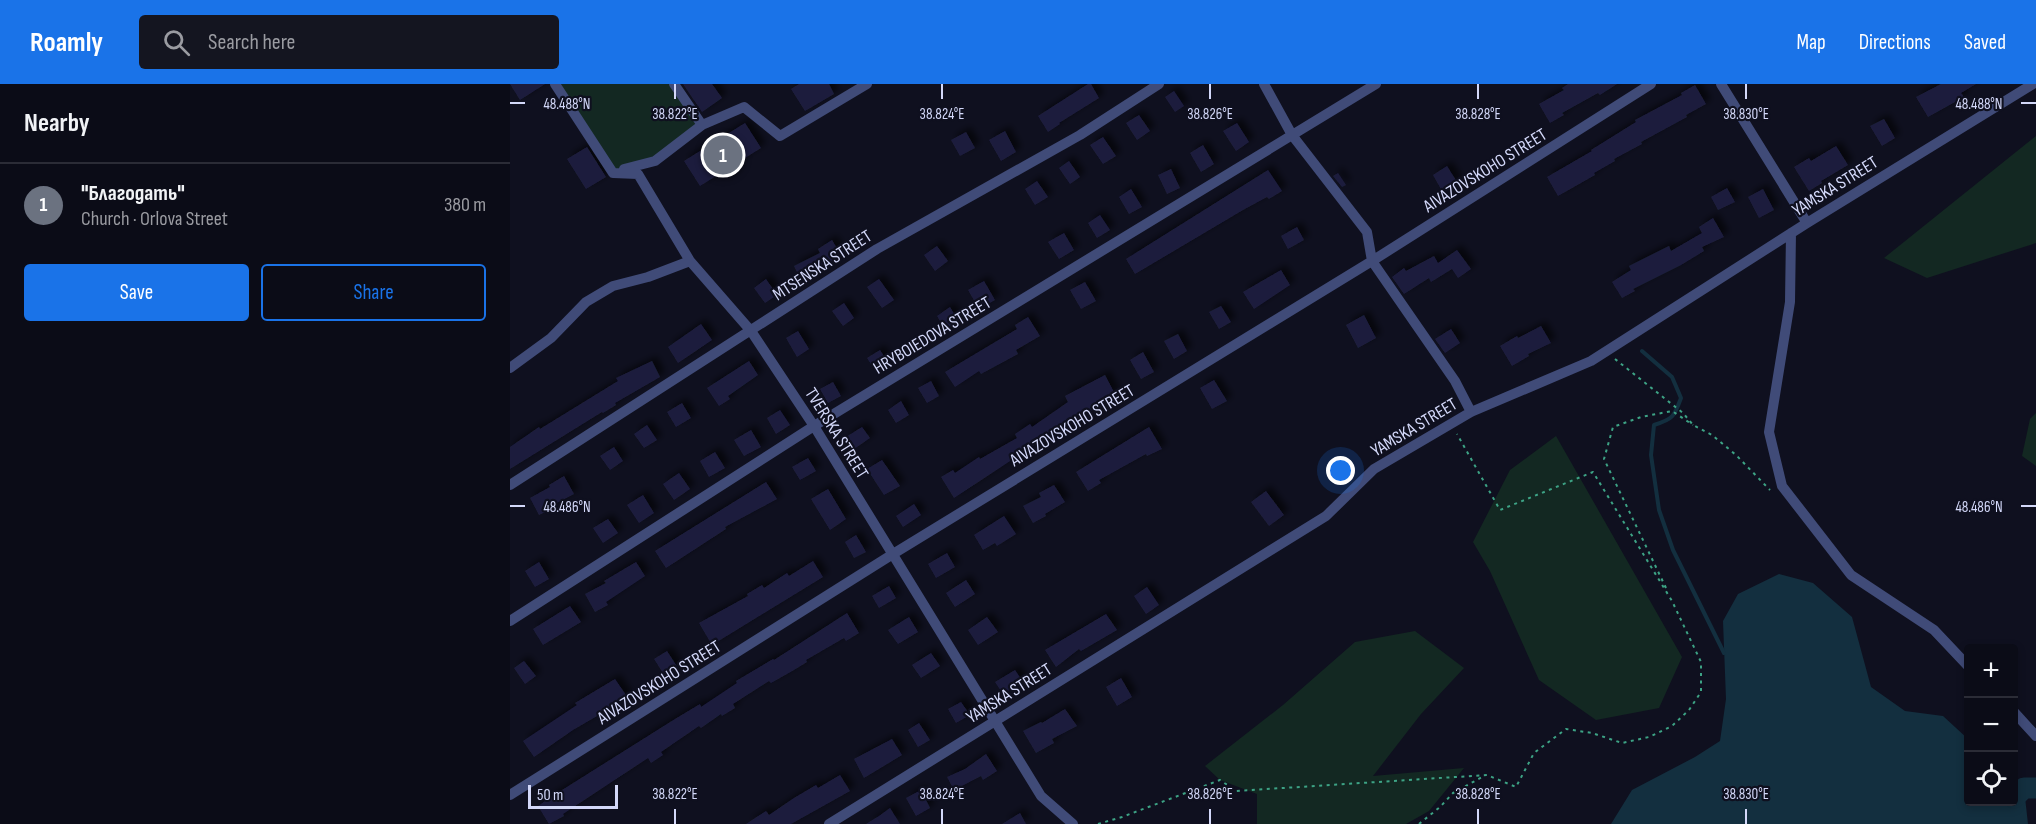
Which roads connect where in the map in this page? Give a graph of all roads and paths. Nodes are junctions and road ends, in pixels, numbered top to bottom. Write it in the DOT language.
graph roads {
  1 [pos="555,84"];
  2 [pos="674,84"];
  3 [pos="867,84"];
  4 [pos="1159,84"];
  5 [pos="1264,84"];
  6 [pos="1376,84"];
  7 [pos="1652,84"];
  8 [pos="1721,84"];
  9 [pos="2033,84"];
  10 [pos="702,125"];
  11 [pos="1292,135"];
  12 [pos="613,172"];
  13 [pos="1807,223"];
  14 [pos="1791,233"];
  15 [pos="690,261"];
  16 [pos="1372,261"];
  17 [pos="751,331"];
  18 [pos="1606,352"];
  19 [pos="510,368"];
  20 [pos="1471,412"];
  21 [pos="1452,424"];
  22 [pos="1693,425"];
  23 [pos="814,426"];
  24 [pos="510,485"];
  25 [pos="1772,492"];
  26 [pos="893,554"];
  27 [pos="1672,601"];
  28 [pos="510,621"];
  29 [pos="1964,662"];
  30 [pos="2018,717"];
  31 [pos="995,722"];
  32 [pos="2036,736"];
  33 [pos="1487,775"];
  34 [pos="510,795"];
  35 [pos="829,824"];
  36 [pos="1073,824"];
  37 [pos="1098,824"];
  38 [pos="1419,824"];
  1 -- 12 [label="street"];
  2 -- 10 [label="street"];
  3 -- 10 [label="street"];
  4 -- 17 [label="street, MTSENSKA STREET"];
  5 -- 11 [label="street"];
  6 -- 11 [label="street, HRYBOIEDOVA STREET"];
  7 -- 16 [label="street, AIVAZOVSKOHO STREET"];
  8 -- 13 [label="street"];
  9 -- 13 [label="street, YAMSKA STREET"];
  10 -- 12 [label="street"];
  11 -- 16 [label="street"];
  11 -- 23 [label="street, HRYBOIEDOVA STREET"];
  12 -- 15 [label="street, TVERSKA STREET"];
  13 -- 14 [label="street, YAMSKA STREET"];
  14 -- 18 [label="street, YAMSKA STREET"];
  14 -- 29 [label="street"];
  15 -- 17 [label="street, TVERSKA STREET"];
  15 -- 19 [label="street"];
  16 -- 20 [label="street"];
  16 -- 26 [label="street, AIVAZOVSKOHO STREET"];
  17 -- 23 [label="street, TVERSKA STREET"];
  17 -- 24 [label="street, MTSENSKA STREET"];
  18 -- 20 [label="street, YAMSKA STREET"];
  18 -- 22 [label="path"];
  20 -- 21 [label="street, YAMSKA STREET"];
  21 -- 27 [label="path"];
  21 -- 31 [label="street, YAMSKA STREET"];
  22 -- 25 [label="path"];
  22 -- 27 [label="path"];
  23 -- 26 [label="street, TVERSKA STREET"];
  23 -- 28 [label="street, HRYBOIEDOVA STREET"];
  26 -- 31 [label="street, TVERSKA STREET"];
  26 -- 34 [label="street, AIVAZOVSKOHO STREET"];
  27 -- 33 [label="path"];
  30 -- 32 [label="street"];
  31 -- 35 [label="street, YAMSKA STREET"];
  31 -- 36 [label="street, TVERSKA STREET"];
  33 -- 37 [label="path"];
  33 -- 38 [label="path"];
}
